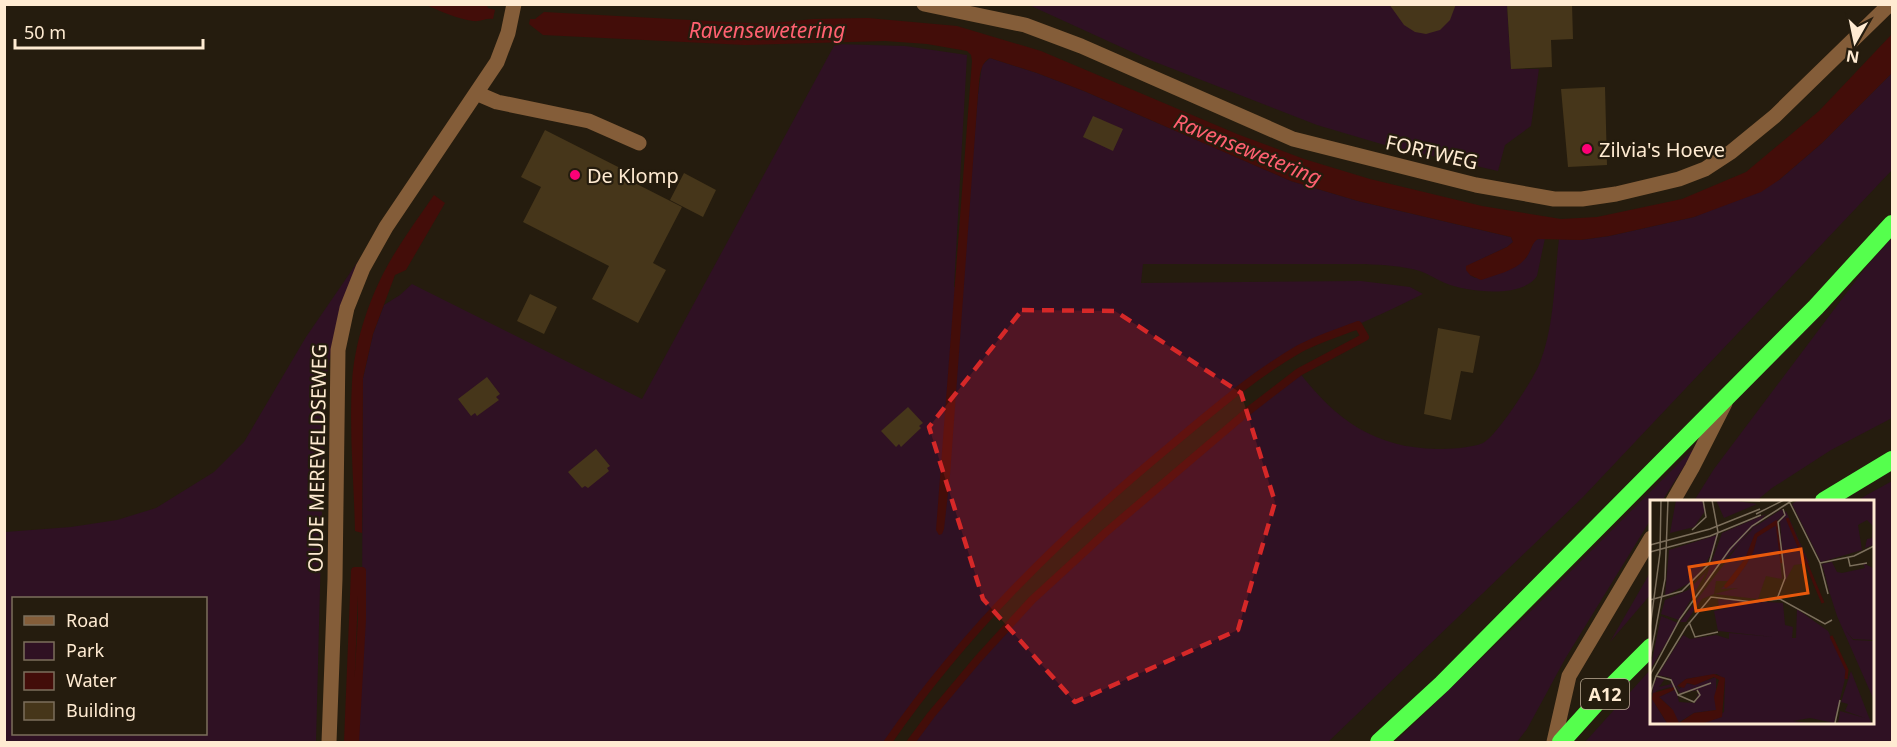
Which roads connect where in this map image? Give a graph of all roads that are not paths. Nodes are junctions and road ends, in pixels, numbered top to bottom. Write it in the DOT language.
graph roads {
  1 [pos="514,4"];
  2 [pos="924,4"];
  3 [pos="1890,4"];
  4 [pos="476,93"];
  5 [pos="639,143"];
  6 [pos="1893,224"];
  7 [pos="1730,392"];
  8 [pos="1893,460"];
  9 [pos="1674,500"];
  10 [pos="1826,500"];
  11 [pos="1650,540"];
  12 [pos="1650,648"];
  13 [pos="329,742"];
  14 [pos="1379,742"];
  15 [pos="1554,742"];
  16 [pos="1561,742"];
  1 -- 4 [label="street, OUDE MEREVELDSEWEG"];
  2 -- 3 [label="street, FORTWEG"];
  4 -- 5 [label="street"];
  4 -- 13 [label="street, OUDE MEREVELDSEWEG"];
  6 -- 7 [label="highway"];
  7 -- 9 [label="street"];
  7 -- 14 [label="highway"];
  8 -- 10 [label="highway"];
  11 -- 15 [label="street"];
  12 -- 16 [label="highway, A12"];
}
